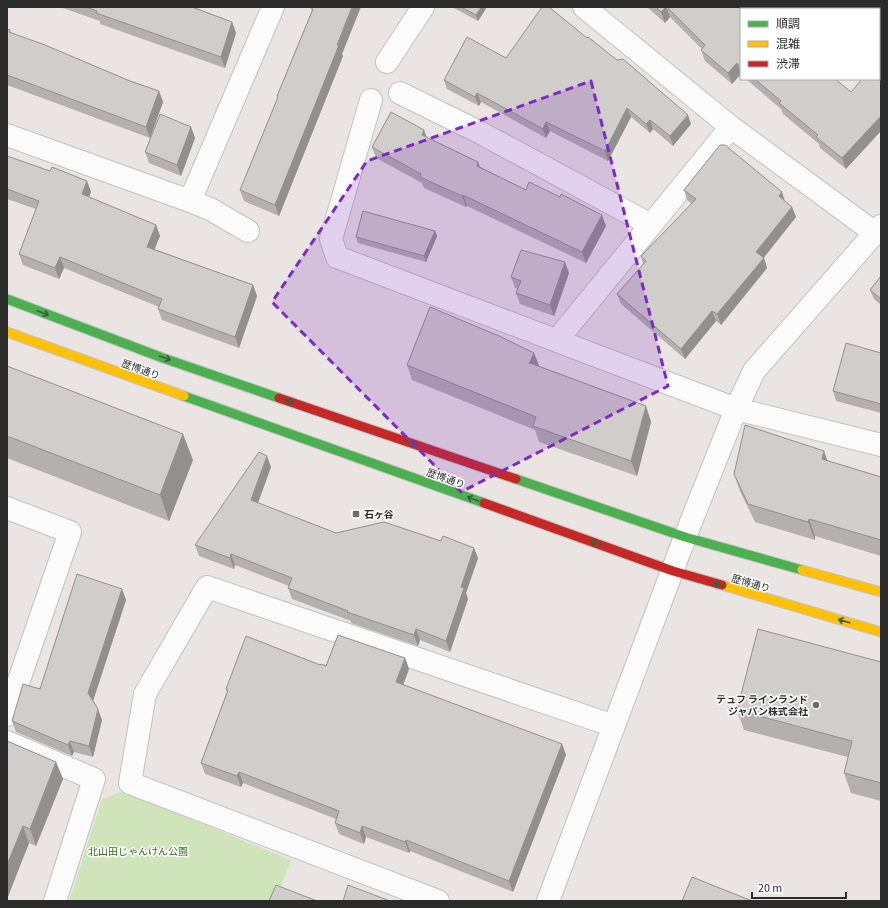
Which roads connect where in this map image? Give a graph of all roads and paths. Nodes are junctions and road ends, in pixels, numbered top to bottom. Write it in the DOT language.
graph roads {
  1 [pos="273,7"];
  2 [pos="423,7"];
  3 [pos="584,7"];
  4 [pos="387,62"];
  5 [pos="400,93"];
  6 [pos="371,100"];
  7 [pos="731,127"];
  8 [pos="7,135"];
  9 [pos="190,200"];
  10 [pos="651,225"];
  11 [pos="878,230"];
  12 [pos="248,231"];
  13 [pos="7,299"];
  14 [pos="7,332"];
  15 [pos="556,340"];
  16 [pos="736,410"];
  17 [pos="881,445"];
  18 [pos="7,508"];
  19 [pos="685,537"];
  20 [pos="673,571"];
  21 [pos="881,592"];
  22 [pos="881,632"];
  23 [pos="7,715"];
  24 [pos="614,726"];
  25 [pos="7,742"];
  26 [pos="55,901"];
  27 [pos="438,901"];
  28 [pos="548,901"];
  1 -- 9 [label="street"];
  2 -- 4 [label="street"];
  3 -- 7 [label="street"];
  5 -- 10 [label="street"];
  6 -- 15 [label="street"];
  7 -- 10 [label="street"];
  7 -- 11 [label="street"];
  8 -- 9 [label="street"];
  9 -- 12 [label="street"];
  10 -- 15 [label="street"];
  11 -- 16 [label="street"];
  13 -- 19 [label="street, 歴博通り, one-way"];
  20 -- 14 [label="street, 歴博通り, one-way"];
  15 -- 16 [label="street"];
  16 -- 17 [label="street"];
  16 -- 19 [label="street"];
  18 -- 23 [label="street"];
  19 -- 20 [label="street"];
  19 -- 21 [label="street, 歴博通り"];
  22 -- 20 [label="street, 歴博通り, one-way"];
  20 -- 24 [label="street"];
  24 -- 27 [label="street"];
  24 -- 28 [label="street"];
  25 -- 26 [label="street"];
}
